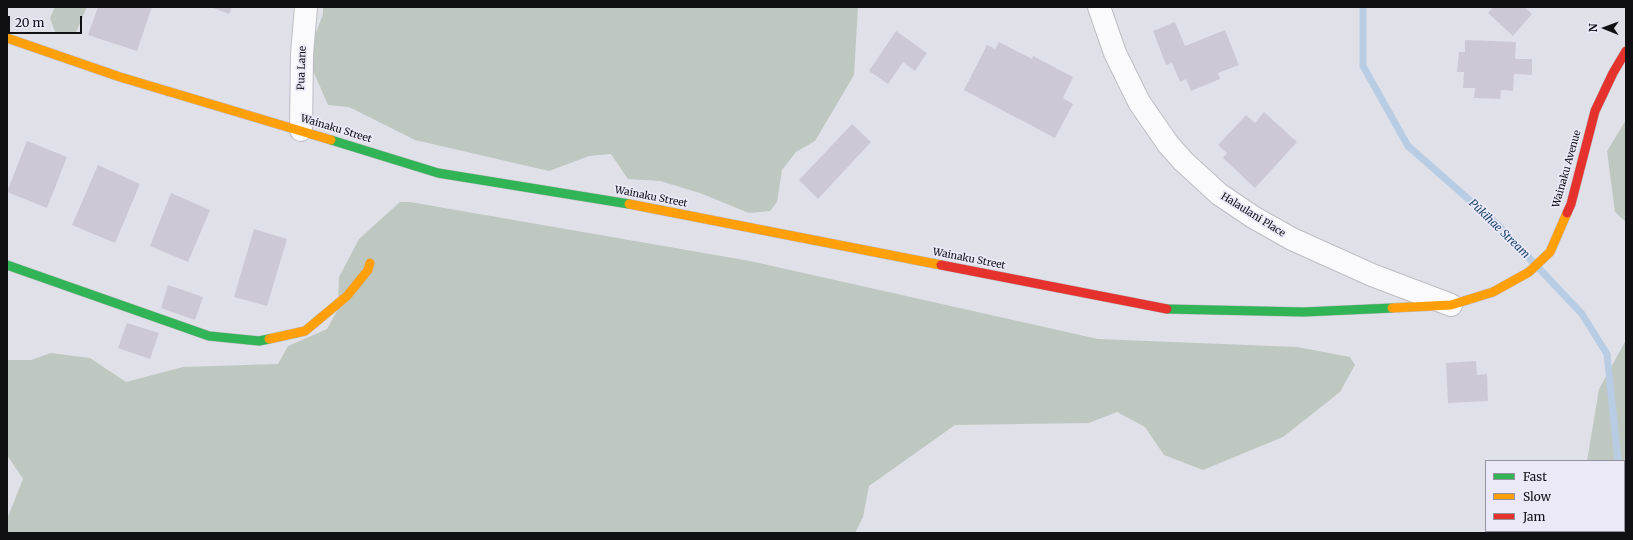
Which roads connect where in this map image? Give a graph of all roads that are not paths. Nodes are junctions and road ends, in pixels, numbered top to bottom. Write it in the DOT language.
graph roads {
  1 [pos="306,7"];
  2 [pos="1099,7"];
  3 [pos="7,38"];
  4 [pos="1626,51"];
  5 [pos="301,130"];
  6 [pos="370,263"];
  7 [pos="7,265"];
  8 [pos="1450,305"];
  9 [pos="1304,312"];
  1 -- 5 [label="street, Pua Lane"];
  2 -- 8 [label="street, Halaulani Place"];
  3 -- 5 [label="street, Wainaku Street"];
  4 -- 8 [label="street, Wainaku Avenue"];
  5 -- 9 [label="street, Wainaku Street"];
  6 -- 7 [label="street"];
  8 -- 9 [label="street, Wainaku Avenue"];
}
